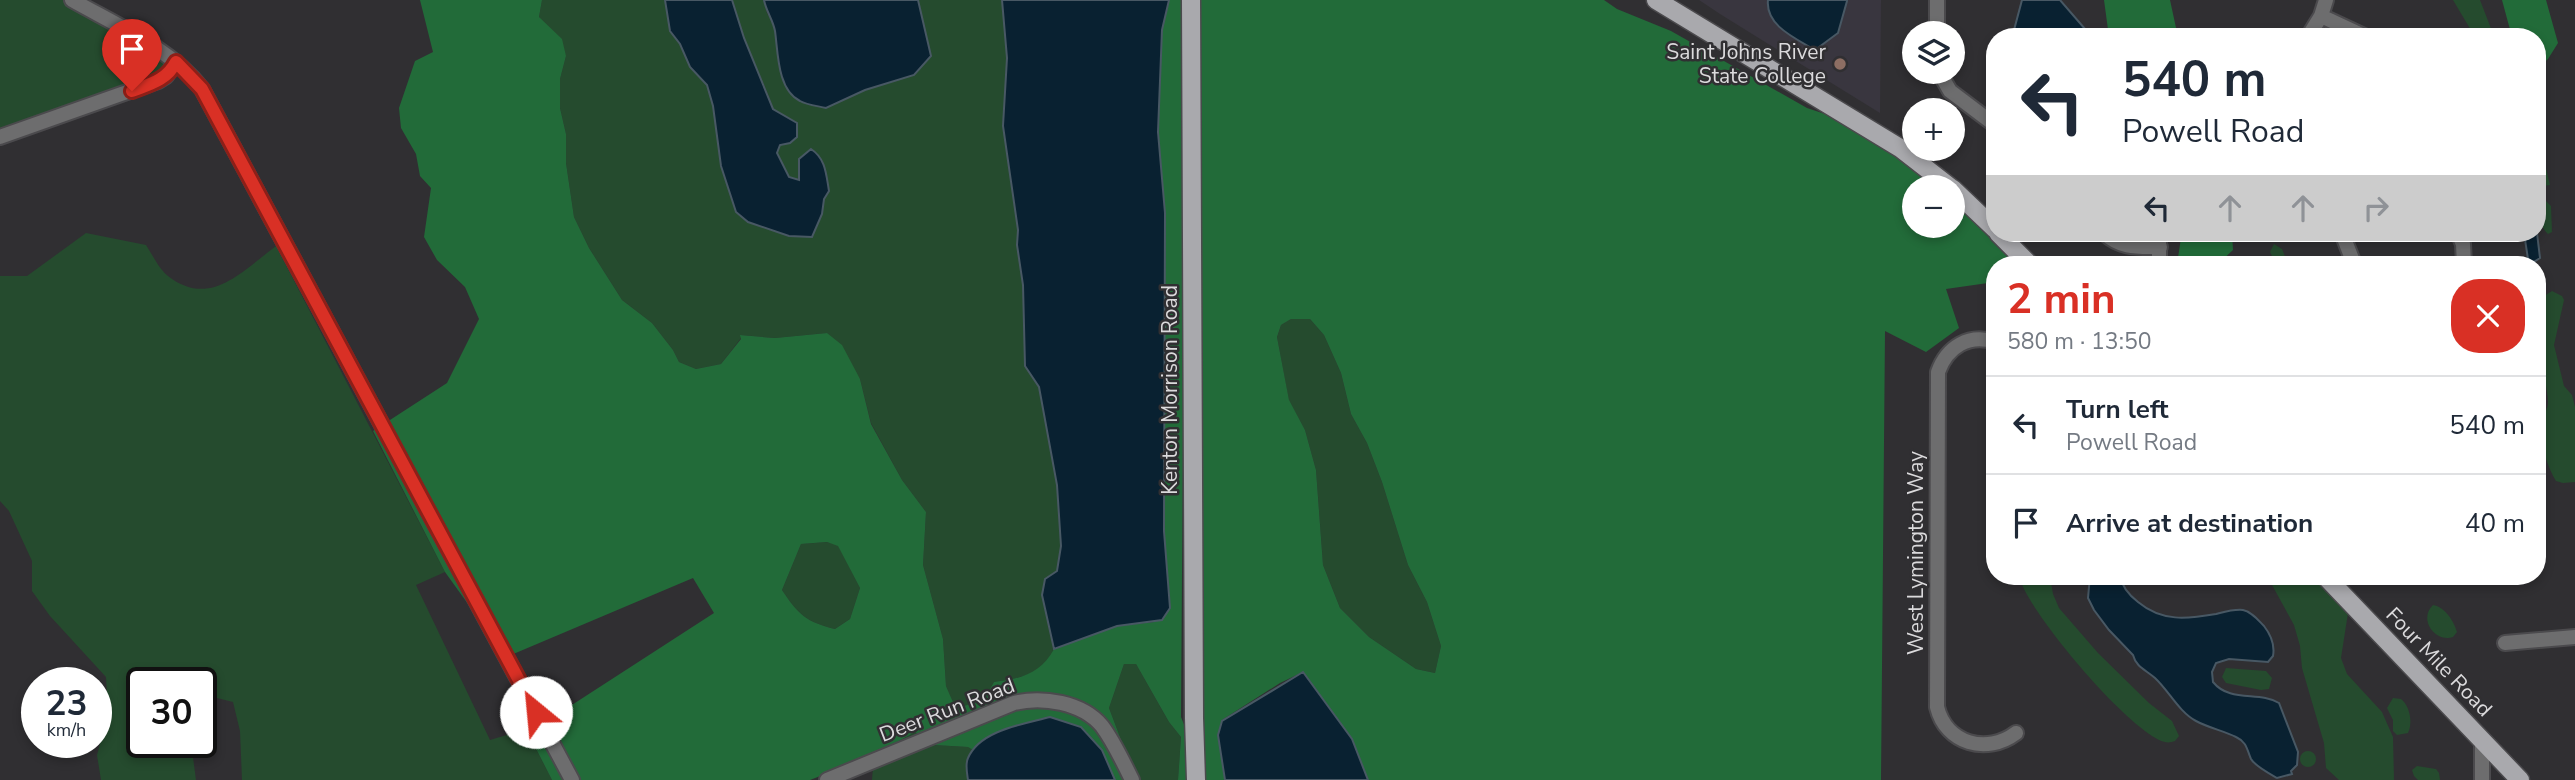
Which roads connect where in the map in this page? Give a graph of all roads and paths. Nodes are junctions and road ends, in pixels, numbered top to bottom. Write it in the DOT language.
graph roads {
  1 [pos="72,0"];
  2 [pos="1191,0"];
  3 [pos="1656,0"];
  4 [pos="1937,0"];
  5 [pos="2326,0"];
  6 [pos="2320,16"];
  7 [pos="1937,21"];
  8 [pos="2313,28"];
  9 [pos="2346,28"];
  10 [pos="176,62"];
  11 [pos="1946,84"];
  12 [pos="1986,118"];
  13 [pos="0,137"];
  14 [pos="1934,175"];
  15 [pos="1965,200"];
  16 [pos="1986,220"];
  17 [pos="2008,242"];
  18 [pos="2117,242"];
  19 [pos="2151,242"];
  20 [pos="2021,256"];
  21 [pos="1986,340"];
  22 [pos="2334,585"];
  23 [pos="2575,637"];
  24 [pos="2505,643"];
  25 [pos="2016,733"];
  26 [pos="2482,740"];
  27 [pos="572,780"];
  28 [pos="827,780"];
  29 [pos="1132,780"];
  30 [pos="1196,780"];
  31 [pos="2482,780"];
  32 [pos="2520,780"];
  1 -- 10 [label="street"];
  2 -- 30 [label="main road, Kenton Morrison Road"];
  3 -- 14 [label="main road"];
  4 -- 7 [label="street"];
  5 -- 6 [label="street"];
  6 -- 8 [label="street"];
  6 -- 9 [label="street"];
  10 -- 13 [label="street"];
  10 -- 27 [label="street"];
  11 -- 12 [label="street"];
  15 -- 16 [label="main road"];
  17 -- 20 [label="main road"];
  18 -- 19 [label="street"];
  21 -- 25 [label="street, West Lymington Way"];
  22 -- 26 [label="main road, Four Mile Road"];
  23 -- 24 [label="street"];
  26 -- 31 [label="street"];
  26 -- 32 [label="main road, Four Mile Road"];
  28 -- 29 [label="street, Deer Run Road"];
}
